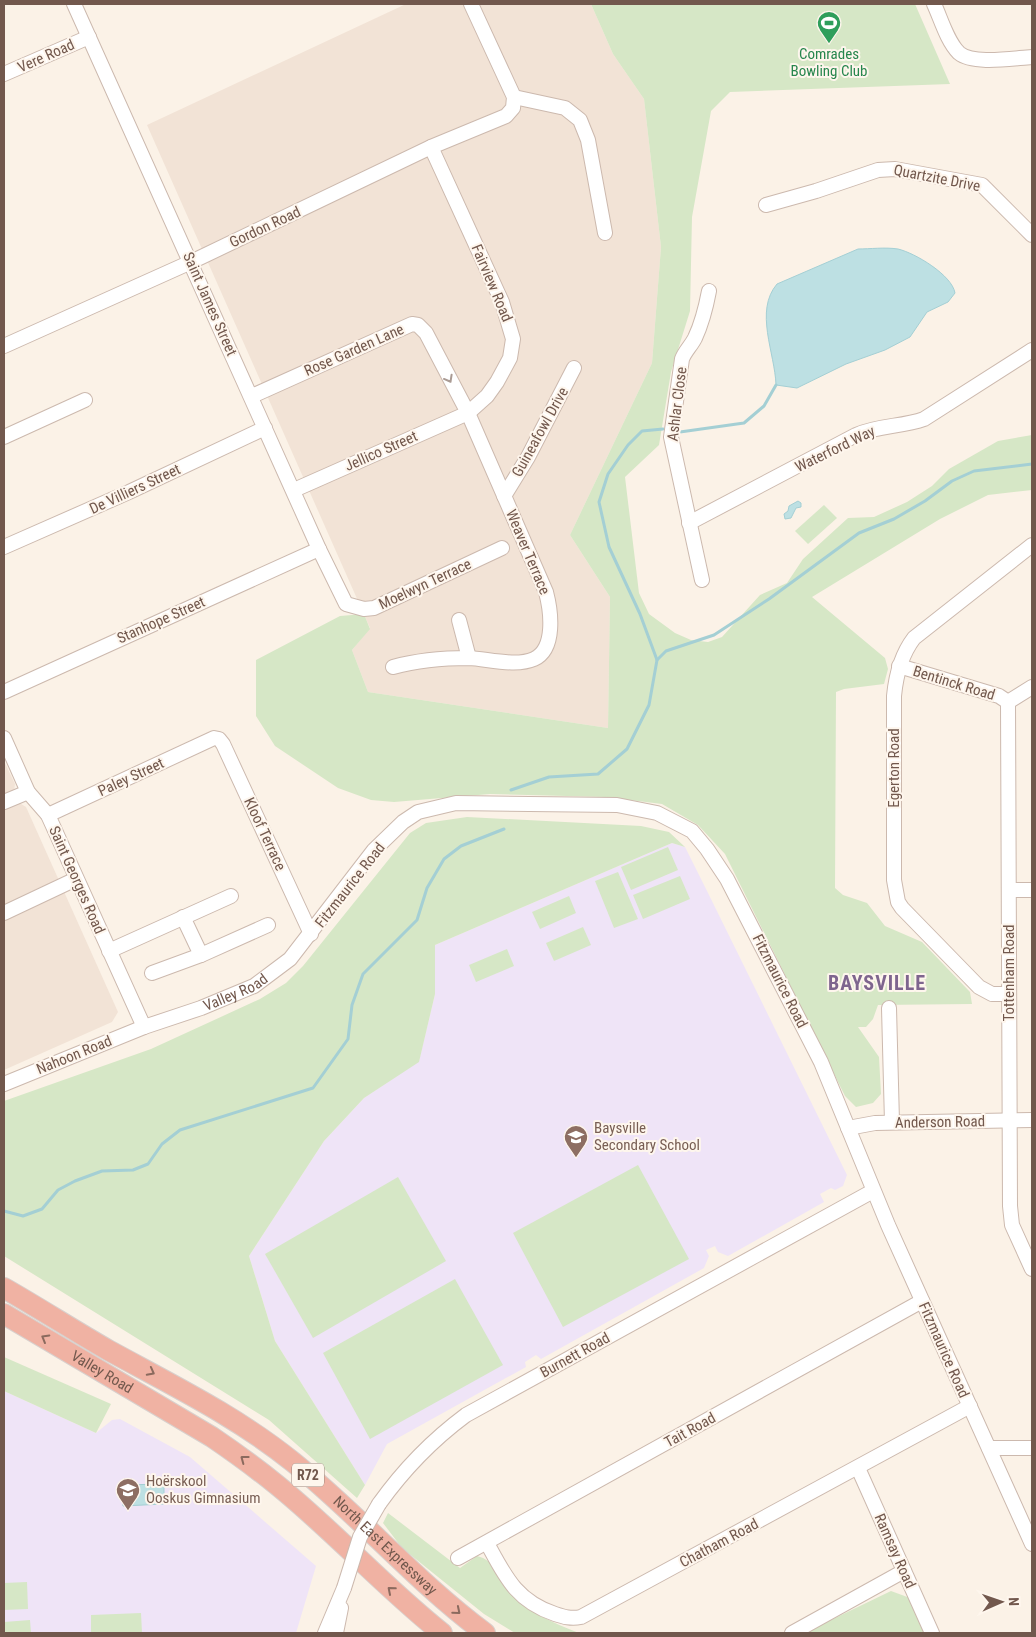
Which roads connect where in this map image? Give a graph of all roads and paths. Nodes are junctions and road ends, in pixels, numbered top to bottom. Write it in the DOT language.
graph roads {
  1 [pos="74,4"];
  2 [pos="471,4"];
  3 [pos="934,4"];
  4 [pos="89,37"];
  5 [pos="1032,57"];
  6 [pos="4,74"];
  7 [pos="514,97"];
  8 [pos="431,147"];
  9 [pos="766,205"];
  10 [pos="605,233"];
  11 [pos="1032,235"];
  12 [pos="191,262"];
  13 [pos="709,291"];
  14 [pos="4,346"];
  15 [pos="1032,350"];
  16 [pos="574,368"];
  17 [pos="252,396"];
  18 [pos="85,400"];
  19 [pos="468,413"];
  20 [pos="265,428"];
  21 [pos="4,437"];
  22 [pos="294,490"];
  23 [pos="504,496"];
  24 [pos="689,523"];
  25 [pos="1032,545"];
  26 [pos="4,548"];
  27 [pos="502,548"];
  28 [pos="319,549"];
  29 [pos="702,580"];
  30 [pos="346,604"];
  31 [pos="459,620"];
  32 [pos="469,658"];
  33 [pos="899,666"];
  34 [pos="393,667"];
  35 [pos="1032,687"];
  36 [pos="4,692"];
  37 [pos="1008,702"];
  38 [pos="4,738"];
  39 [pos="214,738"];
  40 [pos="28,792"];
  41 [pos="4,802"];
  42 [pos="48,815"];
  43 [pos="76,880"];
  44 [pos="1009,890"];
  45 [pos="1032,890"];
  46 [pos="231,896"];
  47 [pos="4,912"];
  48 [pos="183,917"];
  49 [pos="268,925"];
  50 [pos="311,934"];
  51 [pos="109,951"];
  52 [pos="201,955"];
  53 [pos="152,973"];
  54 [pos="1009,994"];
  55 [pos="889,1008"];
  56 [pos="144,1027"];
  57 [pos="4,1084"];
  58 [pos="1032,1120"];
  59 [pos="1010,1121"];
  60 [pos="892,1122"];
  61 [pos="848,1128"];
  62 [pos="873,1190"];
  63 [pos="1032,1269"];
  64 [pos="4,1288"];
  65 [pos="922,1301"];
  66 [pos="4,1314"];
  67 [pos="108,1349"];
  68 [pos="148,1398"];
  69 [pos="970,1406"];
  70 [pos="989,1448"];
  71 [pos="1032,1448"];
  72 [pos="858,1468"];
  73 [pos="487,1543"];
  74 [pos="1032,1544"];
  75 [pos="458,1558"];
  76 [pos="904,1571"];
  77 [pos="344,1588"];
  78 [pos="325,1633"];
  79 [pos="336,1633"];
  80 [pos="442,1633"];
  81 [pos="485,1633"];
  82 [pos="792,1633"];
  83 [pos="932,1633"];
  1 -- 4 [label="street, Saint James Street"];
  2 -- 7 [label="street"];
  3 -- 5 [label="street"];
  4 -- 6 [label="street, Vere Road"];
  4 -- 12 [label="street, Saint James Street"];
  7 -- 8 [label="street, Gordon Road"];
  7 -- 10 [label="street"];
  8 -- 12 [label="street, Gordon Road"];
  8 -- 19 [label="street, Fairview Road"];
  9 -- 11 [label="street, Quartzite Drive"];
  12 -- 14 [label="street, Gordon Road"];
  12 -- 17 [label="street, Saint James Street"];
  13 -- 24 [label="street, Ashlar Close"];
  15 -- 24 [label="street, Waterford Way"];
  16 -- 23 [label="street, Guineafowl Drive"];
  17 -- 19 [label="street, Rose Garden Lane, one-way"];
  17 -- 20 [label="street, Saint James Street"];
  18 -- 21 [label="street"];
  19 -- 22 [label="street, Jellico Street"];
  19 -- 23 [label="street, Weaver Terrace"];
  20 -- 22 [label="street, Saint James Street"];
  20 -- 26 [label="street, De Villiers Street"];
  22 -- 28 [label="street, Saint James Street"];
  23 -- 32 [label="street, Weaver Terrace"];
  24 -- 29 [label="street, Ashlar Close"];
  25 -- 33 [label="street, Egerton Road"];
  27 -- 30 [label="street, Moelwyn Terrace"];
  28 -- 30 [label="street, Saint James Street"];
  28 -- 36 [label="street, Stanhope Street"];
  31 -- 32 [label="street"];
  32 -- 34 [label="street, Weaver Terrace"];
  33 -- 37 [label="street, Bentinck Road"];
  33 -- 54 [label="street, Egerton Road"];
  35 -- 37 [label="street"];
  37 -- 44 [label="street, Tottenham Road"];
  38 -- 40 [label="street, Saint Georges Road"];
  39 -- 42 [label="street, Paley Street"];
  39 -- 50 [label="street, Kloof Terrace"];
  40 -- 41 [label="street"];
  40 -- 42 [label="street, Saint Georges Road"];
  42 -- 43 [label="street, Saint Georges Road"];
  43 -- 47 [label="street"];
  43 -- 51 [label="street, Saint Georges Road"];
  44 -- 45 [label="street"];
  44 -- 54 [label="street, Tottenham Road"];
  46 -- 48 [label="street"];
  48 -- 51 [label="street"];
  48 -- 52 [label="street"];
  49 -- 52 [label="street"];
  50 -- 56 [label="street, Valley Road"];
  50 -- 61 [label="street, Fitzmaurice Road"];
  51 -- 56 [label="street, Saint Georges Road"];
  52 -- 53 [label="street"];
  54 -- 59 [label="street, Tottenham Road"];
  55 -- 60 [label="street"];
  56 -- 57 [label="street, Nahoon Road"];
  58 -- 59 [label="street, Anderson Road"];
  59 -- 60 [label="street, Anderson Road"];
  59 -- 63 [label="street, Tottenham Road"];
  60 -- 61 [label="street, Anderson Road"];
  61 -- 62 [label="street, Fitzmaurice Road"];
  62 -- 65 [label="street, Fitzmaurice Road"];
  62 -- 77 [label="street, Burnett Road, bridge"];
  64 -- 67 [label="highway, Valley Road / R72"];
  65 -- 69 [label="street, Fitzmaurice Road"];
  65 -- 73 [label="street, Tait Road"];
  68 -- 66 [label="highway, Valley Road / R72, one-way"];
  67 -- 81 [label="highway, North East Expressway / R72, one-way"];
  80 -- 68 [label="highway, North East Expressway / R72, one-way"];
  69 -- 70 [label="street, Fitzmaurice Road"];
  69 -- 72 [label="street, Chatham Road"];
  70 -- 71 [label="street"];
  70 -- 74 [label="street, Fitzmaurice Road"];
  72 -- 73 [label="street, Chatham Road"];
  72 -- 76 [label="street, Ramsay Road"];
  73 -- 75 [label="street, Tait Road"];
  76 -- 82 [label="street"];
  76 -- 83 [label="street, Ramsay Road"];
  77 -- 78 [label="street"];
  77 -- 79 [label="street"];
}
